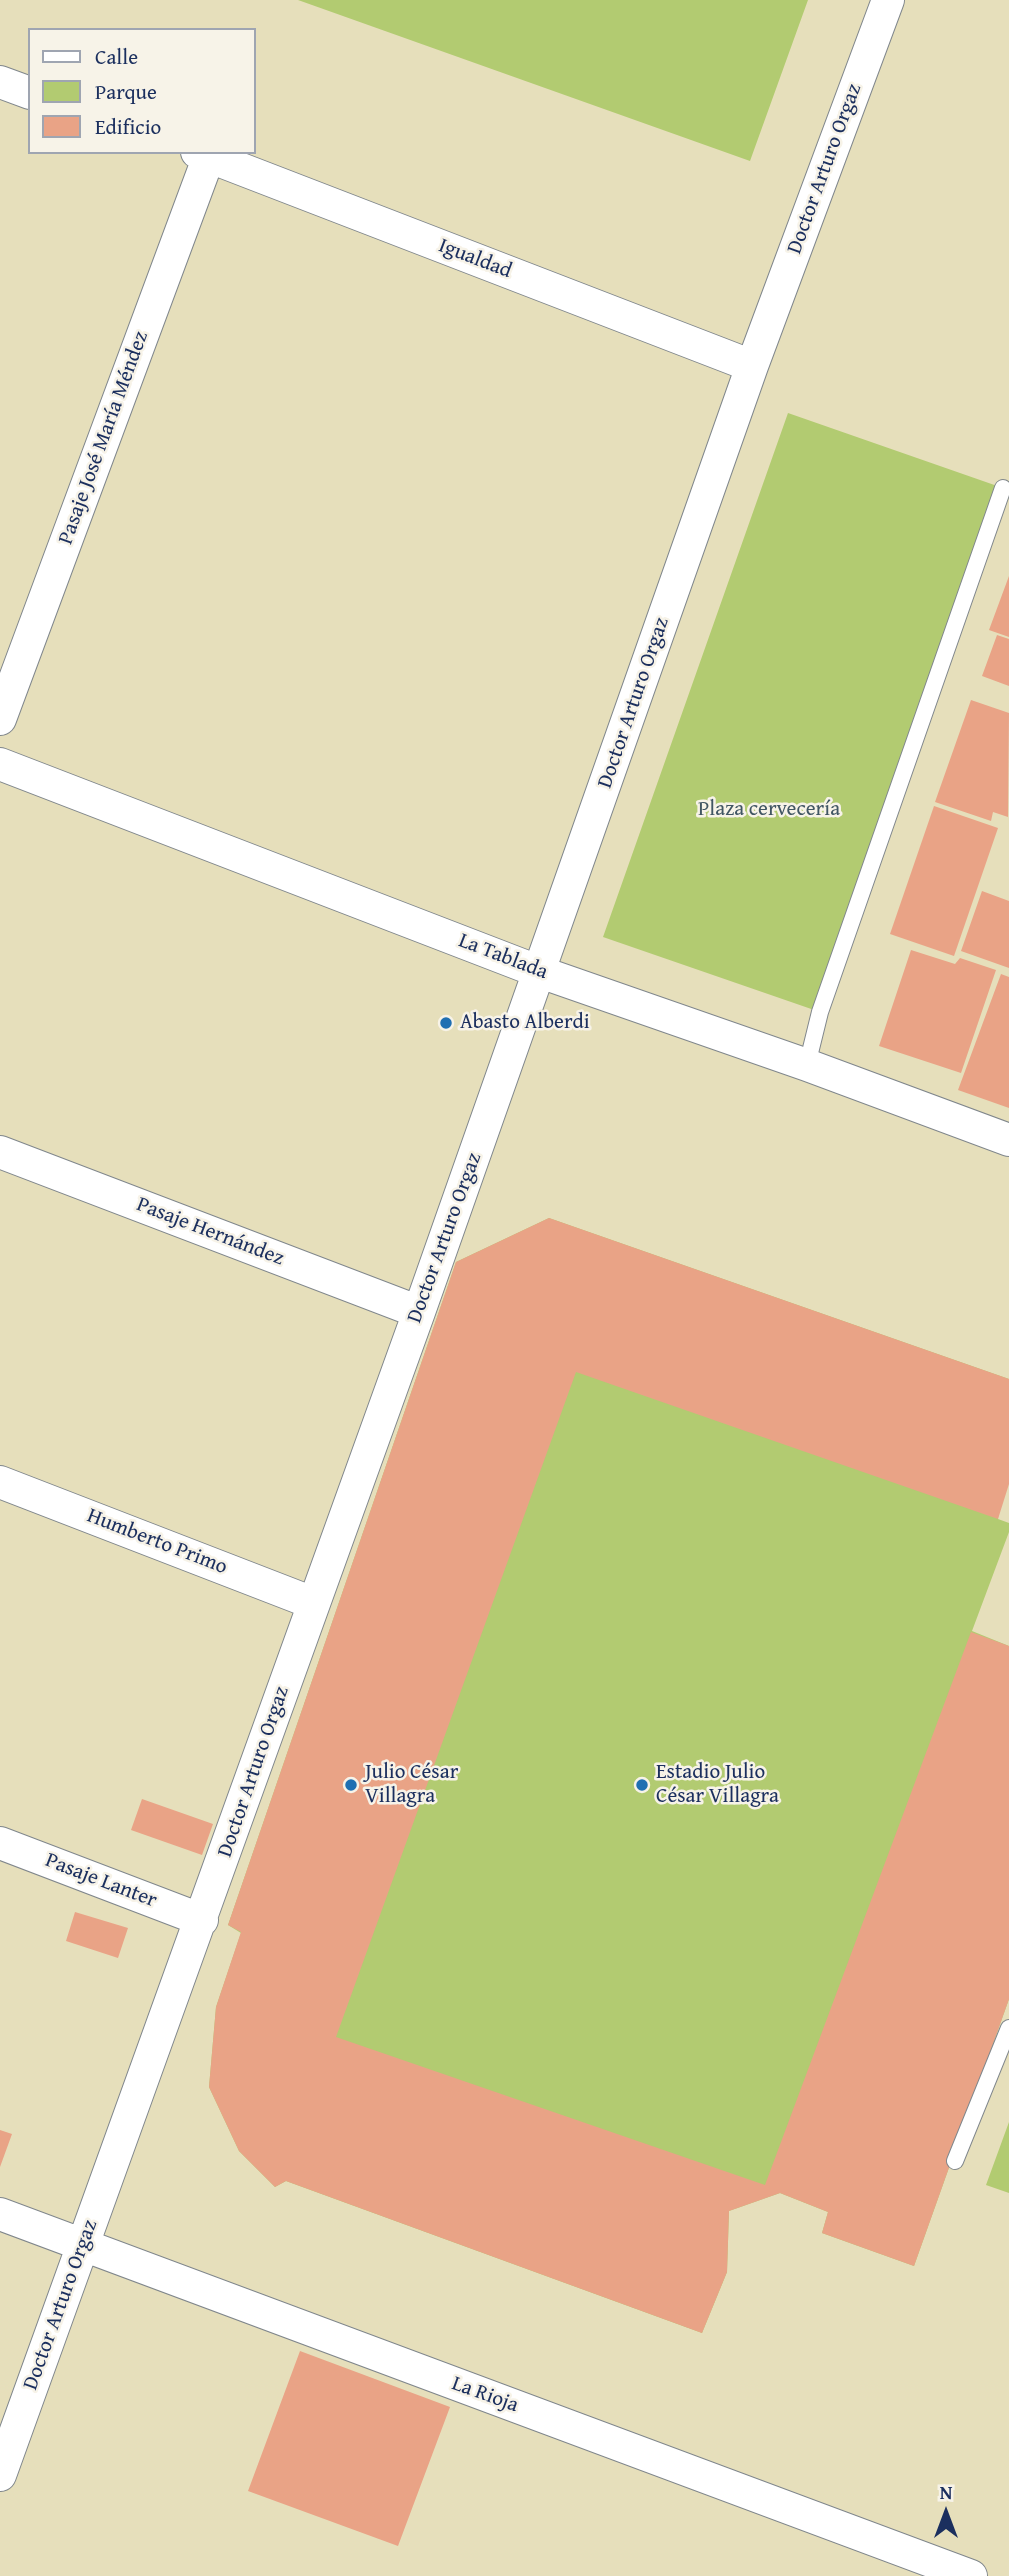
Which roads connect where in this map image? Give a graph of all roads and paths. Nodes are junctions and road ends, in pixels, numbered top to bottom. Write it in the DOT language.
graph roads {
  1 [pos="888,0"];
  2 [pos="0,82"];
  3 [pos="28,92"];
  4 [pos="203,154"];
  5 [pos="752,366"];
  6 [pos="1003,488"];
  7 [pos="0,719"];
  8 [pos="0,764"];
  9 [pos="540,972"];
  10 [pos="807,1065"];
  11 [pos="1009,1140"];
  12 [pos="0,1152"];
  13 [pos="419,1312"];
  14 [pos="0,1482"];
  15 [pos="313,1603"];
  16 [pos="0,1843"];
  17 [pos="202,1920"];
  18 [pos="1009,2028"];
  19 [pos="955,2161"];
  20 [pos="0,2214"];
  21 [pos="82,2245"];
  22 [pos="0,2475"];
  23 [pos="971,2576"];
  1 -- 5 [label="street, Doctor Arturo Orgaz"];
  2 -- 3 [label="street"];
  4 -- 5 [label="street, Igualdad"];
  4 -- 7 [label="street, Pasaje José María Méndez"];
  5 -- 9 [label="street, Doctor Arturo Orgaz"];
  6 -- 10 [label="lane"];
  8 -- 9 [label="street, La Tablada"];
  9 -- 10 [label="street, La Tablada"];
  9 -- 13 [label="street, Doctor Arturo Orgaz"];
  10 -- 11 [label="street, La Tablada"];
  12 -- 13 [label="street, Pasaje Hernández"];
  13 -- 15 [label="street, Doctor Arturo Orgaz"];
  14 -- 15 [label="street, Humberto Primo"];
  15 -- 17 [label="street, Doctor Arturo Orgaz"];
  16 -- 17 [label="street, Pasaje Lanter"];
  17 -- 21 [label="street, Doctor Arturo Orgaz"];
  18 -- 19 [label="lane"];
  20 -- 21 [label="street, La Rioja"];
  21 -- 22 [label="street, Doctor Arturo Orgaz"];
  21 -- 23 [label="street, La Rioja"];
}
